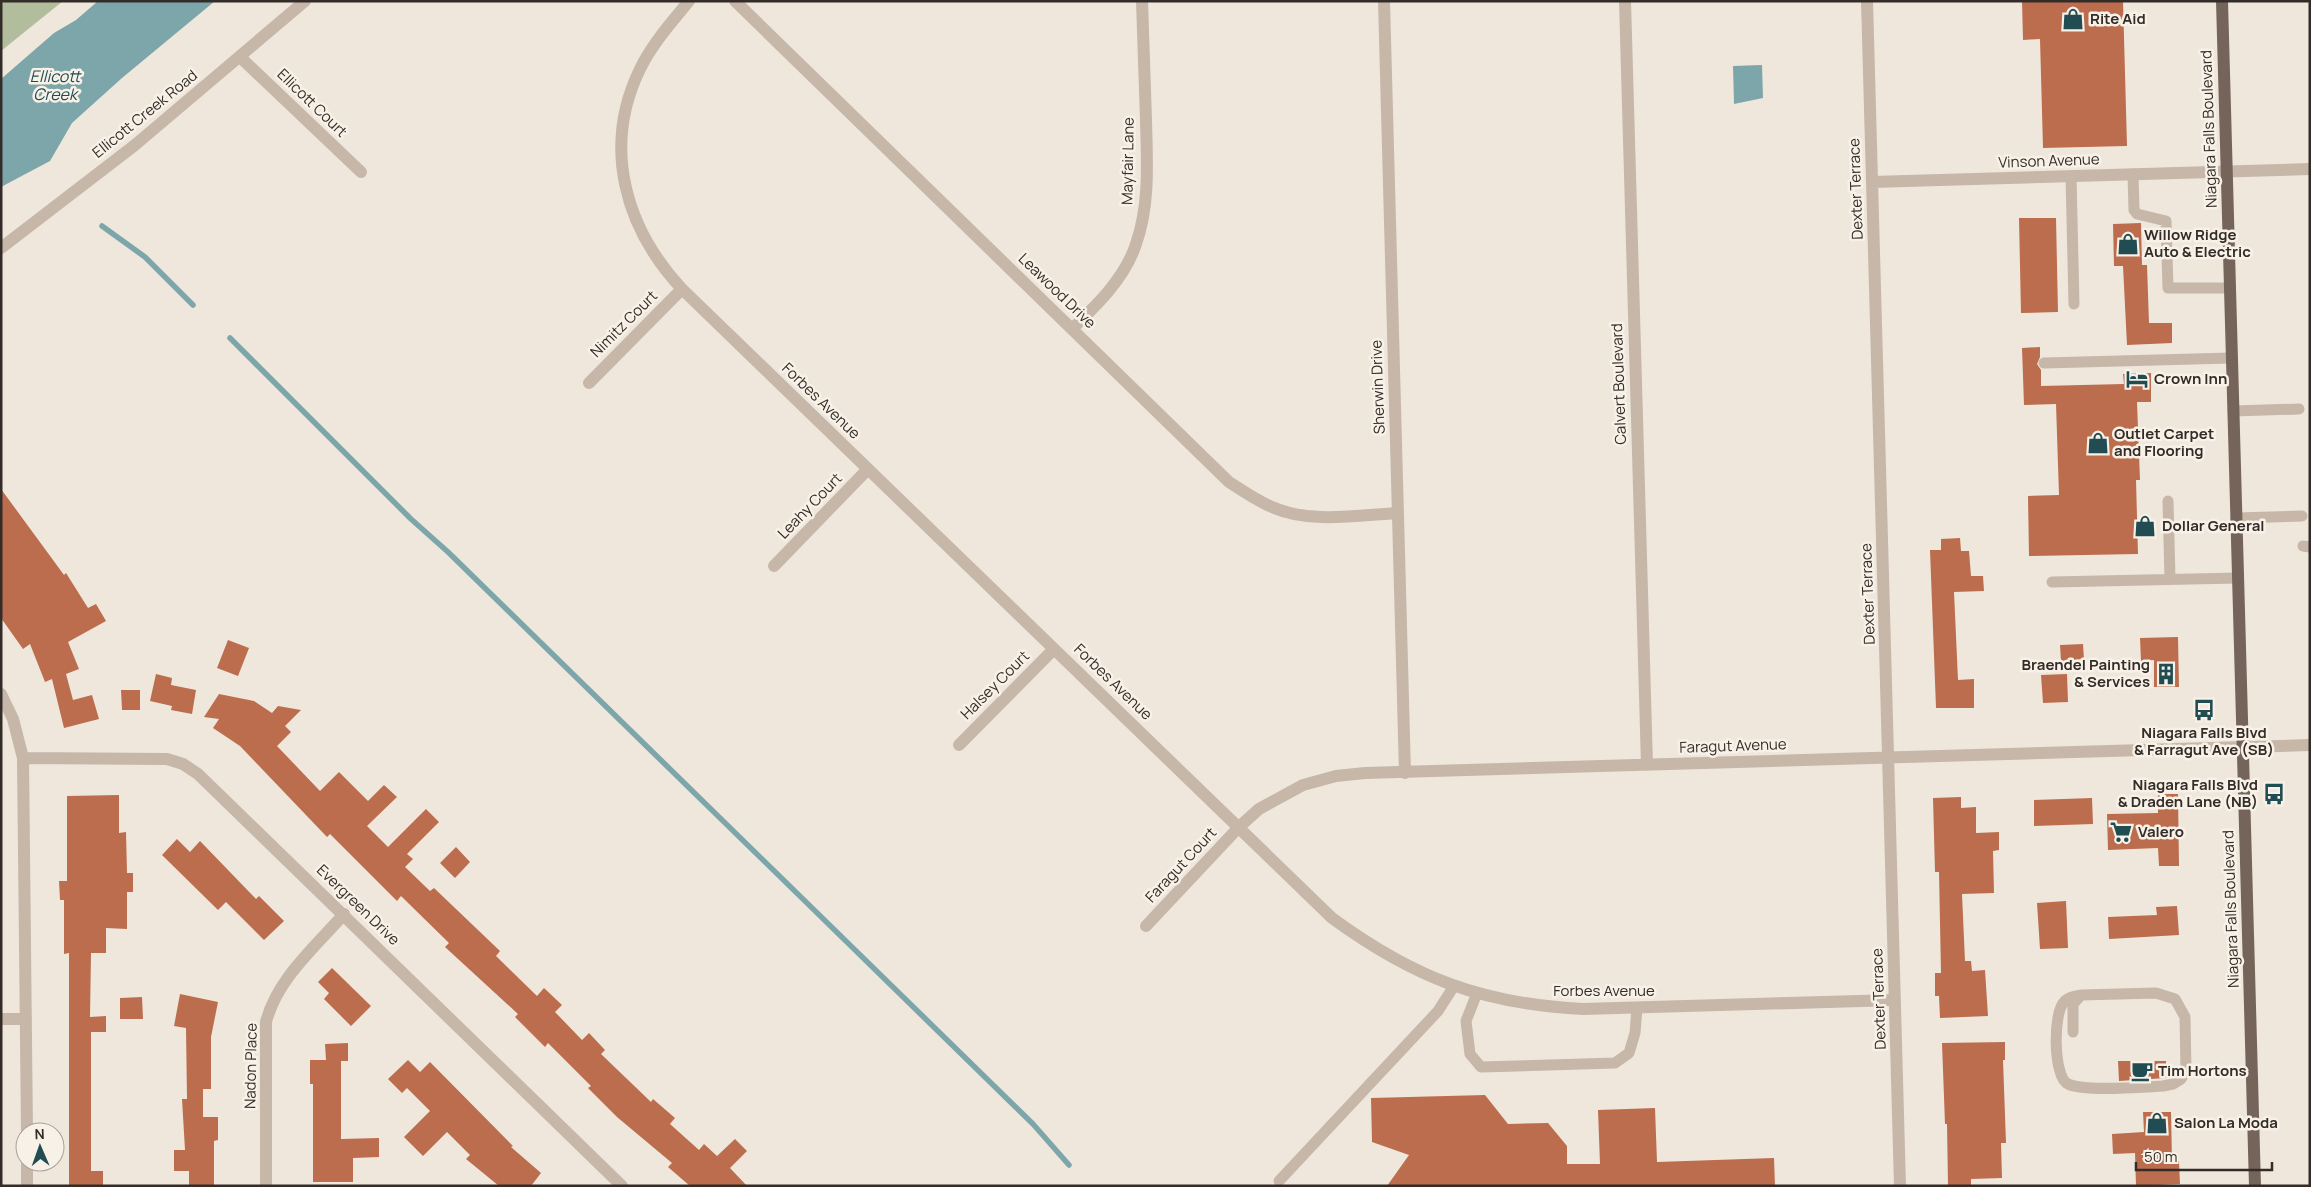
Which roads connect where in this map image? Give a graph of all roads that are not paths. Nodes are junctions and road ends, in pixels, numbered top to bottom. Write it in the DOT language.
graph roads {
  1 [pos="306,1"];
  2 [pos="689,1"];
  3 [pos="735,1"];
  4 [pos="1142,1"];
  5 [pos="1384,1"];
  6 [pos="1625,1"];
  7 [pos="1867,1"];
  8 [pos="2222,1"];
  9 [pos="240,57"];
  10 [pos="2310,169"];
  11 [pos="2226,171"];
  12 [pos="361,172"];
  13 [pos="2133,174"];
  14 [pos="2071,176"];
  15 [pos="1872,182"];
  16 [pos="1,248"];
  17 [pos="2230,288"];
  18 [pos="682,289"];
  19 [pos="2074,304"];
  20 [pos="1072,328"];
  21 [pos="2231,358"];
  22 [pos="2044,363"];
  23 [pos="589,383"];
  24 [pos="2299,410"];
  25 [pos="2233,412"];
  26 [pos="868,469"];
  27 [pos="2168,501"];
  28 [pos="1398,513"];
  29 [pos="2302,516"];
  30 [pos="2236,518"];
  31 [pos="774,566"];
  32 [pos="2238,578"];
  33 [pos="2170,579"];
  34 [pos="2052,582"];
  35 [pos="1054,648"];
  36 [pos="1,694"];
  37 [pos="959,745"];
  38 [pos="2310,745"];
  39 [pos="2242,746"];
  40 [pos="23,758"];
  41 [pos="1889,758"];
  42 [pos="1647,765"];
  43 [pos="1405,773"];
  44 [pos="1239,827"];
  45 [pos="344,914"];
  46 [pos="1146,926"];
  47 [pos="1454,986"];
  48 [pos="1477,993"];
  49 [pos="2081,995"];
  50 [pos="1895,1000"];
  51 [pos="1637,1008"];
  52 [pos="1,1019"];
  53 [pos="26,1019"];
  54 [pos="2073,1032"];
  55 [pos="27,1122"];
  56 [pos="27,1172"];
  57 [pos="1280,1181"];
  58 [pos="27,1186"];
  59 [pos="266,1186"];
  60 [pos="622,1186"];
  61 [pos="1900,1186"];
  62 [pos="2255,1186"];
  1 -- 9 [label="street, Ellicott Creek Road"];
  2 -- 18 [label="street, Forbes Avenue"];
  3 -- 20 [label="street, Leawood Drive"];
  4 -- 20 [label="street, Mayfair Lane"];
  5 -- 28 [label="street, Sherwin Drive"];
  6 -- 42 [label="street, Calvert Boulevard"];
  7 -- 15 [label="street, Dexter Terrace"];
  8 -- 11 [label="main road, Niagara Falls Boulevard"];
  9 -- 12 [label="street, Ellicott Court"];
  9 -- 16 [label="street, Ellicott Creek Road"];
  10 -- 11 [label="street, Vinson Avenue"];
  11 -- 13 [label="street, Vinson Avenue"];
  11 -- 17 [label="main road, Niagara Falls Boulevard"];
  13 -- 14 [label="street, Vinson Avenue"];
  13 -- 17 [label="lane"];
  14 -- 15 [label="street, Vinson Avenue"];
  14 -- 19 [label="lane"];
  15 -- 41 [label="street, Dexter Terrace"];
  17 -- 21 [label="main road, Niagara Falls Boulevard"];
  18 -- 23 [label="street, Nimitz Court"];
  18 -- 26 [label="street, Forbes Avenue"];
  20 -- 28 [label="street, Leawood Drive"];
  21 -- 22 [label="lane"];
  21 -- 25 [label="main road, Niagara Falls Boulevard"];
  24 -- 25 [label="lane"];
  25 -- 30 [label="main road, Niagara Falls Boulevard"];
  26 -- 31 [label="street, Leahy Court"];
  26 -- 35 [label="street, Forbes Avenue"];
  27 -- 33 [label="lane"];
  28 -- 43 [label="street, Sherwin Drive"];
  29 -- 30 [label="lane"];
  30 -- 32 [label="main road, Niagara Falls Boulevard"];
  32 -- 33 [label="lane"];
  32 -- 39 [label="main road, Niagara Falls Boulevard"];
  33 -- 34 [label="lane"];
  35 -- 37 [label="street, Halsey Court"];
  35 -- 44 [label="street, Forbes Avenue"];
  36 -- 40 [label="street"];
  38 -- 39 [label="street, Faragut Avenue"];
  39 -- 41 [label="street, Faragut Avenue"];
  39 -- 62 [label="main road, Niagara Falls Boulevard"];
  40 -- 45 [label="street, Evergreen Drive"];
  40 -- 53 [label="street"];
  41 -- 42 [label="street, Faragut Avenue"];
  41 -- 50 [label="street, Dexter Terrace"];
  42 -- 43 [label="street, Faragut Avenue"];
  43 -- 44 [label="street, Faragut Avenue"];
  44 -- 46 [label="street, Faragut Court"];
  44 -- 47 [label="street, Forbes Avenue"];
  45 -- 59 [label="street, Nadon Place"];
  45 -- 60 [label="street, Evergreen Drive"];
  47 -- 48 [label="street, Forbes Avenue"];
  47 -- 57 [label="lane"];
  48 -- 51 [label="street, Forbes Avenue"];
  48 -- 51 [label="lane"];
  49 -- 49 [label="lane"];
  49 -- 54 [label="lane"];
  50 -- 51 [label="street, Forbes Avenue"];
  50 -- 61 [label="street, Dexter Terrace"];
  52 -- 53 [label="street"];
  53 -- 55 [label="street"];
  56 -- 58 [label="street"];
}
